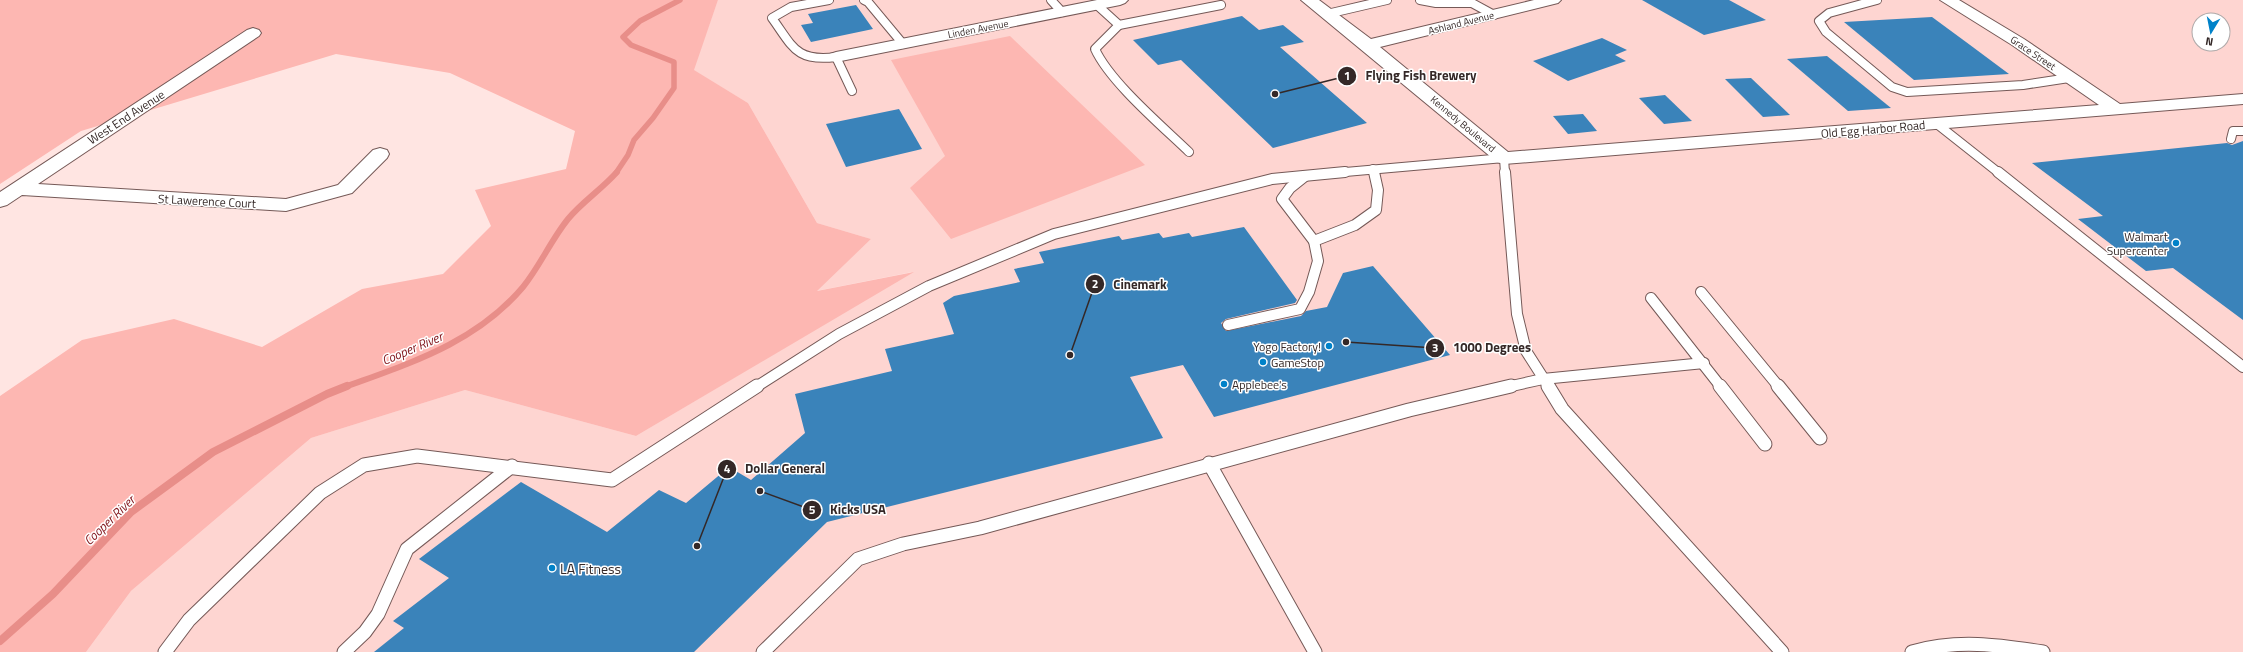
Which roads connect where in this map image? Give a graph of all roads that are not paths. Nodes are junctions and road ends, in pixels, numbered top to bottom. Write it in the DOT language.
graph roads {
  1 [pos="829,0"];
  2 [pos="864,0"];
  3 [pos="1051,0"];
  4 [pos="1120,0"];
  5 [pos="1309,0"];
  6 [pos="1387,0"];
  7 [pos="1420,0"];
  8 [pos="1553,0"];
  9 [pos="1877,0"];
  10 [pos="1948,0"];
  11 [pos="1221,4"];
  12 [pos="1098,5"];
  13 [pos="1062,12"];
  14 [pos="1327,14"];
  15 [pos="1494,14"];
  16 [pos="1119,25"];
  17 [pos="253,33"];
  18 [pos="903,44"];
  19 [pos="1368,45"];
  20 [pos="836,57"];
  21 [pos="2069,78"];
  22 [pos="852,91"];
  23 [pos="2243,99"];
  24 [pos="2116,109"];
  25 [pos="1938,124"];
  26 [pos="2243,131"];
  27 [pos="2231,139"];
  28 [pos="1189,152"];
  29 [pos="380,154"];
  30 [pos="1504,158"];
  31 [pos="1373,169"];
  32 [pos="1305,176"];
  33 [pos="18,189"];
  34 [pos="0,201"];
  35 [pos="1314,242"];
  36 [pos="1702,292"];
  37 [pos="1651,298"];
  38 [pos="1228,326"];
  39 [pos="1704,364"];
  40 [pos="2243,367"];
  41 [pos="1543,380"];
  42 [pos="1820,438"];
  43 [pos="1765,444"];
  44 [pos="1209,463"];
  45 [pos="512,466"];
  46 [pos="165,652"];
  47 [pos="344,652"];
  48 [pos="763,652"];
  49 [pos="1315,652"];
  50 [pos="1782,652"];
  51 [pos="1912,652"];
  52 [pos="2043,652"];
  1 -- 20 [label="lane"];
  2 -- 18 [label="lane"];
  3 -- 13 [label="lane"];
  4 -- 12 [label="street, Linden Avenue"];
  5 -- 14 [label="street, Kennedy Boulevard"];
  6 -- 14 [label="lane"];
  7 -- 15 [label="lane"];
  8 -- 15 [label="street, Ashland Avenue"];
  9 -- 21 [label="lane"];
  10 -- 21 [label="street, Grace Street"];
  11 -- 16 [label="lane"];
  12 -- 13 [label="street, Linden Avenue"];
  12 -- 16 [label="lane"];
  13 -- 18 [label="street, Linden Avenue"];
  14 -- 19 [label="street, Kennedy Boulevard"];
  15 -- 19 [label="street, Ashland Avenue"];
  16 -- 28 [label="lane"];
  17 -- 33 [label="street, West End Avenue"];
  18 -- 20 [label="street, Linden Avenue"];
  19 -- 30 [label="street, Kennedy Boulevard"];
  20 -- 22 [label="lane"];
  21 -- 24 [label="street, Grace Street"];
  23 -- 24 [label="street, Old Egg Harbor Road"];
  24 -- 25 [label="street, Old Egg Harbor Road"];
  25 -- 30 [label="street, Old Egg Harbor Road"];
  25 -- 40 [label="lane"];
  26 -- 27 [label="lane"];
  29 -- 33 [label="street, St Lawerence Court"];
  30 -- 31 [label="lane"];
  30 -- 41 [label="lane"];
  31 -- 32 [label="lane"];
  31 -- 35 [label="lane"];
  32 -- 35 [label="lane"];
  32 -- 45 [label="lane"];
  33 -- 34 [label="street, West End Avenue"];
  35 -- 38 [label="lane"];
  36 -- 42 [label="lane"];
  37 -- 39 [label="lane"];
  39 -- 41 [label="lane"];
  39 -- 43 [label="lane"];
  41 -- 44 [label="lane"];
  41 -- 50 [label="lane"];
  44 -- 48 [label="lane"];
  44 -- 49 [label="lane"];
  45 -- 46 [label="lane"];
  45 -- 47 [label="lane"];
  51 -- 52 [label="lane"];
}
